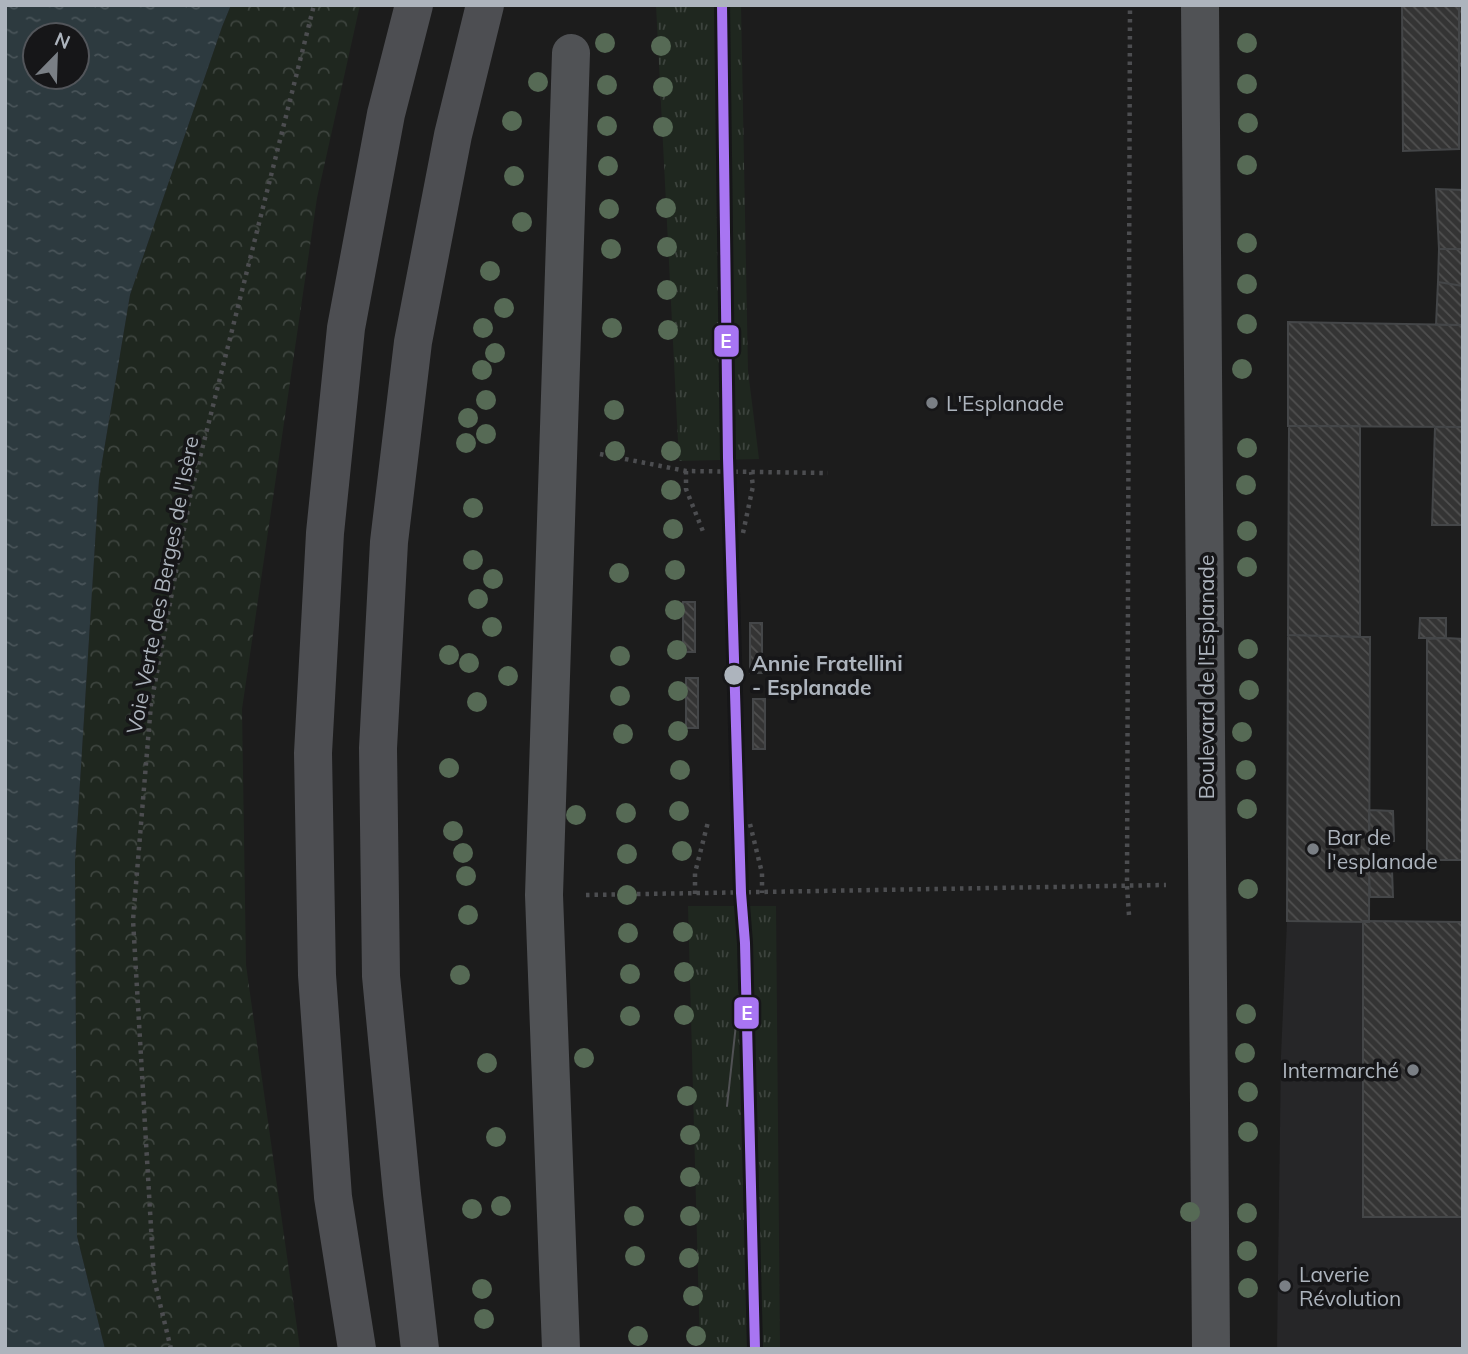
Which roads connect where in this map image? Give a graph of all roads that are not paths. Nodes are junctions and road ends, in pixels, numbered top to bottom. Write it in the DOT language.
graph roads {
  1 [pos="414,5"];
  2 [pos="485,5"];
  3 [pos="1200,5"];
  4 [pos="571,53"];
  5 [pos="357,1349"];
  6 [pos="420,1349"];
  7 [pos="561,1349"];
  8 [pos="1211,1349"];
  1 -- 5 [label="highway"];
  2 -- 6 [label="highway"];
  3 -- 8 [label="street, Boulevard de l'Esplanade"];
  4 -- 7 [label="street"];
}
